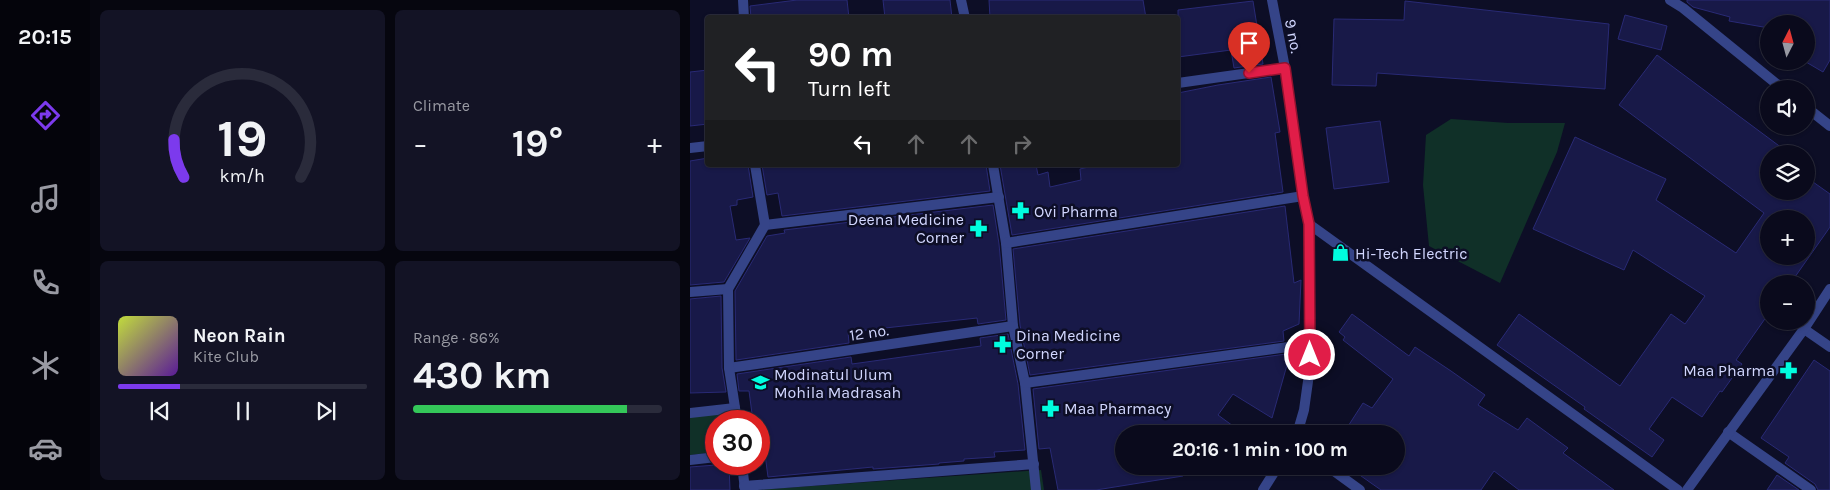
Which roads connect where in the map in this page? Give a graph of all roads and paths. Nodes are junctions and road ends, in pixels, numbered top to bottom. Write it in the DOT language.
graph roads {
  1 [pos="743,0"];
  2 [pos="961,0"];
  3 [pos="1272,0"];
  4 [pos="1670,0"];
  5 [pos="1682,4"];
  6 [pos="744,15"];
  7 [pos="964,15"];
  8 [pos="1285,68"];
  9 [pos="1772,80"];
  10 [pos="1180,83"];
  11 [pos="1815,114"];
  12 [pos="1830,126"];
  13 [pos="705,146"];
  14 [pos="690,148"];
  15 [pos="756,167"];
  16 [pos="993,167"];
  17 [pos="1303,196"];
  18 [pos="999,197"];
  19 [pos="1309,224"];
  20 [pos="765,225"];
  21 [pos="1006,243"];
  22 [pos="728,289"];
  23 [pos="1830,289"];
  24 [pos="690,292"];
  25 [pos="1815,312"];
  26 [pos="1013,326"];
  27 [pos="1803,330"];
  28 [pos="1807,330"];
  29 [pos="1310,344"];
  30 [pos="1830,347"];
  31 [pos="729,368"];
  32 [pos="1025,383"];
  33 [pos="735,408"];
  34 [pos="690,413"];
  35 [pos="1300,425"];
  36 [pos="1728,432"];
  37 [pos="705,458"];
  38 [pos="690,460"];
  39 [pos="1034,464"];
  40 [pos="743,475"];
  41 [pos="1272,475"];
  42 [pos="1340,475"];
  43 [pos="744,488"];
  44 [pos="1036,490"];
  45 [pos="1262,490"];
  46 [pos="1360,490"];
  47 [pos="1678,490"];
  48 [pos="1687,490"];
  49 [pos="1811,490"];
  1 -- 6 [label="street"];
  2 -- 7 [label="street"];
  3 -- 8 [label="street, 9 no."];
  4 -- 5 [label="street"];
  5 -- 9 [label="street"];
  8 -- 10 [label="street"];
  8 -- 17 [label="street, 9 no."];
  11 -- 12 [label="street"];
  13 -- 14 [label="street"];
  15 -- 20 [label="street"];
  16 -- 18 [label="street"];
  17 -- 19 [label="street, 9 no."];
  17 -- 21 [label="street"];
  18 -- 20 [label="street"];
  18 -- 21 [label="street"];
  19 -- 29 [label="street, 9 no."];
  19 -- 47 [label="street"];
  20 -- 22 [label="street"];
  21 -- 26 [label="street"];
  22 -- 24 [label="street"];
  22 -- 31 [label="street"];
  23 -- 25 [label="street"];
  26 -- 31 [label="street, 12 no."];
  26 -- 32 [label="street"];
  27 -- 36 [label="street"];
  28 -- 30 [label="street"];
  29 -- 32 [label="street"];
  29 -- 35 [label="street, 9 no."];
  31 -- 33 [label="street"];
  32 -- 39 [label="street"];
  33 -- 34 [label="street"];
  36 -- 48 [label="street"];
  36 -- 49 [label="street"];
  37 -- 38 [label="street"];
  39 -- 43 [label="street"];
  39 -- 44 [label="street"];
  40 -- 43 [label="street"];
  41 -- 45 [label="street"];
  42 -- 46 [label="street"];
}
